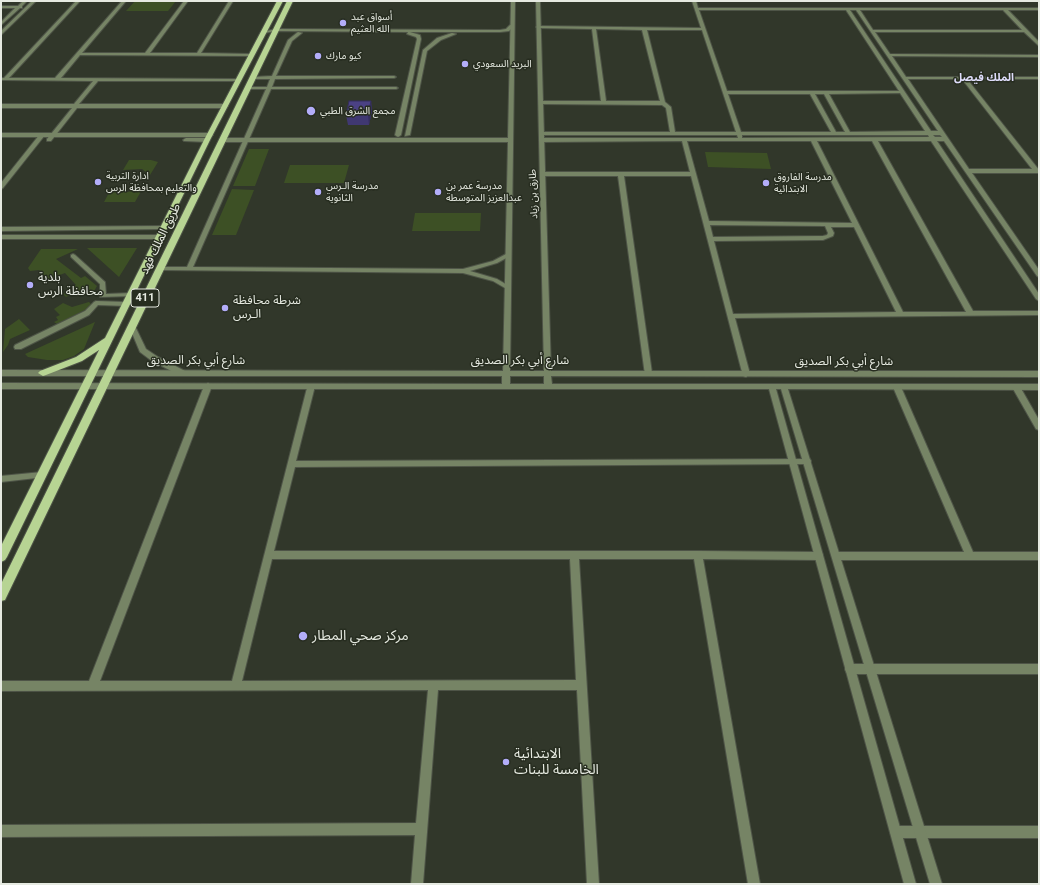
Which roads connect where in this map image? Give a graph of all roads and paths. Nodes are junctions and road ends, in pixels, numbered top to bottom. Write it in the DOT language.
graph roads {
  1 [pos="26,1"];
  2 [pos="34,1"];
  3 [pos="78,1"];
  4 [pos="124,1"];
  5 [pos="186,1"];
  6 [pos="231,1"];
  7 [pos="280,1"];
  8 [pos="290,1"];
  9 [pos="513,1"];
  10 [pos="538,1"];
  11 [pos="694,1"];
  12 [pos="952,5"];
  13 [pos="1,7"];
  14 [pos="28,7"];
  15 [pos="18,9"];
  16 [pos="696,9"];
  17 [pos="847,9"];
  18 [pos="857,9"];
  19 [pos="955,9"];
  20 [pos="1004,9"];
  21 [pos="1039,9"];
  22 [pos="1,10"];
  23 [pos="24,11"];
  24 [pos="1,24"];
  25 [pos="512,26"];
  26 [pos="538,27"];
  27 [pos="594,28"];
  28 [pos="644,28"];
  29 [pos="703,29"];
  30 [pos="872,31"];
  31 [pos="1025,31"];
  32 [pos="264,32"];
  33 [pos="275,32"];
  34 [pos="300,33"];
  35 [pos="409,33"];
  36 [pos="457,33"];
  37 [pos="1,34"];
  38 [pos="512,37"];
  39 [pos="1039,45"];
  40 [pos="79,54"];
  41 [pos="147,54"];
  42 [pos="198,55"];
  43 [pos="252,55"];
  44 [pos="889,55"];
  45 [pos="1039,56"];
  46 [pos="394,77"];
  47 [pos="252,78"];
  48 [pos="275,78"];
  49 [pos="419,78"];
  50 [pos="905,78"];
  51 [pos="963,78"];
  52 [pos="1039,78"];
  53 [pos="3,79"];
  54 [pos="57,80"];
  55 [pos="96,80"];
  56 [pos="239,80"];
  57 [pos="407,82"];
  58 [pos="247,88"];
  59 [pos="270,88"];
  60 [pos="396,88"];
  61 [pos="417,88"];
  62 [pos="811,92"];
  63 [pos="825,92"];
  64 [pos="902,92"];
  65 [pos="725,93"];
  66 [pos="540,103"];
  67 [pos="604,103"];
  68 [pos="663,103"];
  69 [pos="1,106"];
  70 [pos="76,106"];
  71 [pos="225,106"];
  72 [pos="942,133"];
  73 [pos="673,134"];
  74 [pos="835,134"];
  75 [pos="849,134"];
  76 [pos="929,134"];
  77 [pos="1,135"];
  78 [pos="42,135"];
  79 [pos="53,135"];
  80 [pos="398,135"];
  81 [pos="407,135"];
  82 [pos="224,137"];
  83 [pos="247,137"];
  84 [pos="542,137"];
  85 [pos="740,137"];
  86 [pos="209,138"];
  87 [pos="510,138"];
  88 [pos="874,139"];
  89 [pos="933,139"];
  90 [pos="946,139"];
  91 [pos="1,140"];
  92 [pos="37,140"];
  93 [pos="49,140"];
  94 [pos="684,140"];
  95 [pos="813,140"];
  96 [pos="968,171"];
  97 [pos="1037,171"];
  98 [pos="543,174"];
  99 [pos="620,174"];
  100 [pos="693,174"];
  101 [pos="1,187"];
  102 [pos="706,223"];
  103 [pos="828,225"];
  104 [pos="855,225"];
  105 [pos="164,228"];
  106 [pos="1,229"];
  107 [pos="1,237"];
  108 [pos="159,238"];
  109 [pos="710,239"];
  110 [pos="508,255"];
  111 [pos="73,256"];
  112 [pos="1030,262"];
  113 [pos="1039,262"];
  114 [pos="160,269"];
  115 [pos="189,269"];
  116 [pos="463,271"];
  117 [pos="1039,275"];
  118 [pos="508,287"];
  119 [pos="131,295"];
  120 [pos="102,296"];
  121 [pos="1039,299"];
  122 [pos="96,303"];
  123 [pos="126,304"];
  124 [pos="1039,313"];
  125 [pos="900,314"];
  126 [pos="971,314"];
  127 [pos="731,316"];
  128 [pos="132,326"];
  129 [pos="110,337"];
  130 [pos="18,347"];
  131 [pos="1,373"];
  132 [pos="43,373"];
  133 [pos="92,373"];
  134 [pos="109,373"];
  135 [pos="182,373"];
  136 [pos="506,373"];
  137 [pos="548,373"];
  138 [pos="648,373"];
  139 [pos="746,374"];
  140 [pos="1039,374"];
  141 [pos="86,386"];
  142 [pos="103,386"];
  143 [pos="208,386"];
  144 [pos="310,386"];
  145 [pos="3,387"];
  146 [pos="506,387"];
  147 [pos="548,387"];
  148 [pos="772,387"];
  149 [pos="784,387"];
  150 [pos="897,387"];
  151 [pos="1016,387"];
  152 [pos="1039,387"];
  153 [pos="1039,427"];
  154 [pos="793,461"];
  155 [pos="807,461"];
  156 [pos="291,464"];
  157 [pos="42,475"];
  158 [pos="1,478"];
  159 [pos="268,555"];
  160 [pos="574,555"];
  161 [pos="698,555"];
  162 [pos="819,556"];
  163 [pos="836,556"];
  164 [pos="970,556"];
  165 [pos="1039,556"];
  166 [pos="1,557"];
  167 [pos="1,596"];
  168 [pos="850,669"];
  169 [pos="871,669"];
  170 [pos="1039,669"];
  171 [pos="236,685"];
  172 [pos="434,685"];
  173 [pos="581,685"];
  174 [pos="1,686"];
  175 [pos="93,686"];
  176 [pos="421,829"];
  177 [pos="1,831"];
  178 [pos="896,832"];
  179 [pos="920,832"];
  180 [pos="1039,832"];
  181 [pos="417,884"];
  182 [pos="593,884"];
  183 [pos="754,884"];
  184 [pos="910,884"];
  185 [pos="936,884"];
  1 -- 15 [label="street"];
  2 -- 14 [label="street"];
  3 -- 53 [label="street"];
  4 -- 40 [label="street"];
  5 -- 41 [label="street"];
  6 -- 42 [label="street"];
  7 -- 32 [label="main road, طريق الملك فهد / 411"];
  8 -- 33 [label="main road, طريق الملك فهد / 411"];
  9 -- 25 [label="street, طارق بن زياد"];
  10 -- 26 [label="street, طارق بن زياد"];
  11 -- 16 [label="street"];
  12 -- 19 [label="street"];
  13 -- 15 [label="street"];
  14 -- 15 [label="street"];
  14 -- 23 [label="street"];
  15 -- 22 [label="street"];
  15 -- 23 [label="street"];
  15 -- 24 [label="street"];
  16 -- 17 [label="street"];
  16 -- 29 [label="street"];
  17 -- 18 [label="street"];
  17 -- 64 [label="street"];
  18 -- 19 [label="street"];
  18 -- 30 [label="street"];
  19 -- 20 [label="street"];
  20 -- 21 [label="street"];
  20 -- 31 [label="street"];
  23 -- 37 [label="street"];
  25 -- 33 [label="street"];
  25 -- 38 [label="street, طارق بن زياد"];
  26 -- 27 [label="street"];
  26 -- 66 [label="street, طارق بن زياد"];
  27 -- 28 [label="street"];
  27 -- 67 [label="street"];
  28 -- 29 [label="street"];
  28 -- 68 [label="street"];
  29 -- 65 [label="street"];
  30 -- 31 [label="street"];
  30 -- 44 [label="street"];
  31 -- 39 [label="street"];
  32 -- 33 [label="street"];
  32 -- 43 [label="main road, طريق الملك فهد / 411"];
  33 -- 34 [label="street"];
  33 -- 47 [label="main road, طريق الملك فهد / 411"];
  34 -- 35 [label="street"];
  34 -- 48 [label="street"];
  35 -- 36 [label="street"];
  35 -- 57 [label="street"];
  36 -- 38 [label="street"];
  36 -- 49 [label="street"];
  38 -- 87 [label="street, طارق بن زياد"];
  40 -- 41 [label="street"];
  40 -- 54 [label="street"];
  41 -- 42 [label="street"];
  42 -- 43 [label="street"];
  43 -- 56 [label="main road, طريق الملك فهد / 411"];
  44 -- 45 [label="street"];
  44 -- 50 [label="street"];
  46 -- 48 [label="street"];
  46 -- 57 [label="street"];
  46 -- 60 [label="street"];
  47 -- 48 [label="street"];
  47 -- 58 [label="main road, طريق الملك فهد / 411"];
  48 -- 59 [label="street"];
  49 -- 57 [label="street"];
  49 -- 61 [label="street"];
  50 -- 51 [label="street"];
  50 -- 72 [label="street"];
  51 -- 52 [label="street"];
  51 -- 97 [label="street"];
  53 -- 54 [label="street"];
  54 -- 55 [label="street"];
  55 -- 56 [label="street"];
  55 -- 70 [label="street"];
  56 -- 71 [label="main road, طريق الملك فهد / 411"];
  57 -- 60 [label="street"];
  57 -- 61 [label="street"];
  57 -- 80 [label="street"];
  58 -- 59 [label="street"];
  58 -- 82 [label="main road, طريق الملك فهد / 411"];
  59 -- 60 [label="street"];
  59 -- 83 [label="street"];
  61 -- 81 [label="street"];
  62 -- 63 [label="street"];
  62 -- 65 [label="street"];
  62 -- 74 [label="street"];
  63 -- 64 [label="street"];
  63 -- 75 [label="street"];
  64 -- 76 [label="street"];
  65 -- 85 [label="street"];
  66 -- 67 [label="street"];
  66 -- 84 [label="street, طارق بن زياد"];
  67 -- 68 [label="street"];
  68 -- 73 [label="street"];
  69 -- 70 [label="street"];
  70 -- 71 [label="street"];
  70 -- 79 [label="street"];
  71 -- 86 [label="main road, طريق الملك فهد / 411"];
  72 -- 76 [label="street"];
  72 -- 90 [label="street"];
  73 -- 84 [label="street"];
  73 -- 85 [label="street"];
  74 -- 75 [label="street"];
  74 -- 85 [label="street"];
  75 -- 76 [label="street"];
  76 -- 89 [label="street"];
  77 -- 78 [label="street"];
  78 -- 79 [label="street"];
  78 -- 92 [label="street"];
  79 -- 86 [label="street"];
  79 -- 93 [label="street"];
  80 -- 81 [label="street"];
  80 -- 83 [label="street"];
  81 -- 87 [label="street"];
  82 -- 83 [label="street"];
  82 -- 114 [label="main road, طريق الملك فهد / 411"];
  83 -- 87 [label="street"];
  83 -- 115 [label="street"];
  84 -- 94 [label="street"];
  84 -- 98 [label="street, طارق بن زياد"];
  85 -- 94 [label="street"];
  85 -- 95 [label="street"];
  86 -- 93 [label="street"];
  86 -- 105 [label="main road, طريق الملك فهد / 411"];
  87 -- 110 [label="street, طارق بن زياد"];
  88 -- 89 [label="street"];
  88 -- 95 [label="street"];
  88 -- 126 [label="street"];
  89 -- 90 [label="street"];
  89 -- 121 [label="street"];
  90 -- 96 [label="street"];
  91 -- 92 [label="street"];
  92 -- 93 [label="street"];
  92 -- 101 [label="street"];
  94 -- 100 [label="street"];
  95 -- 104 [label="street"];
  96 -- 97 [label="street"];
  96 -- 112 [label="street"];
  98 -- 99 [label="street"];
  98 -- 137 [label="street, طارق بن زياد"];
  99 -- 100 [label="street"];
  99 -- 138 [label="street"];
  100 -- 102 [label="street"];
  102 -- 103 [label="street"];
  102 -- 109 [label="street"];
  103 -- 104 [label="street"];
  103 -- 109 [label="street"];
  104 -- 125 [label="street"];
  105 -- 106 [label="street"];
  105 -- 108 [label="main road, طريق الملك فهد / 411"];
  107 -- 108 [label="street"];
  108 -- 119 [label="main road, طريق الملك فهد / 411"];
  109 -- 127 [label="street"];
  110 -- 116 [label="street"];
  110 -- 118 [label="street, طارق بن زياد"];
  111 -- 120 [label="street"];
  112 -- 113 [label="street"];
  112 -- 117 [label="street"];
  114 -- 115 [label="street"];
  114 -- 128 [label="main road, طريق الملك فهد / 411"];
  115 -- 116 [label="street"];
  116 -- 118 [label="street"];
  118 -- 136 [label="street, طارق بن زياد"];
  119 -- 120 [label="street"];
  119 -- 123 [label="main road, طريق الملك فهد / 411"];
  120 -- 122 [label="street"];
  122 -- 123 [label="street"];
  122 -- 130 [label="street"];
  123 -- 129 [label="main road, طريق الملك فهد / 411"];
  124 -- 126 [label="street"];
  125 -- 126 [label="street"];
  125 -- 127 [label="street"];
  127 -- 139 [label="street"];
  128 -- 134 [label="main road, طريق الملك فهد / 411"];
  128 -- 135 [label="street"];
  129 -- 132 [label="main road"];
  129 -- 133 [label="main road, طريق الملك فهد / 411"];
  131 -- 132 [label="street, شارع أبي بكر الصديق"];
  132 -- 133 [label="street, شارع أبي بكر الصديق"];
  133 -- 134 [label="street, شارع أبي بكر الصديق"];
  133 -- 141 [label="main road, طريق الملك فهد / 411"];
  134 -- 135 [label="street, شارع أبي بكر الصديق"];
  134 -- 142 [label="main road, طريق الملك فهد / 411"];
  135 -- 136 [label="street, شارع أبي بكر الصديق"];
  136 -- 137 [label="street, شارع أبي بكر الصديق"];
  136 -- 146 [label="street, طارق بن زياد"];
  137 -- 138 [label="street, شارع أبي بكر الصديق"];
  137 -- 147 [label="street, طارق بن زياد"];
  138 -- 139 [label="street, شارع أبي بكر الصديق"];
  139 -- 140 [label="street, شارع أبي بكر الصديق"];
  141 -- 142 [label="street, شارع أبي بكر الصديق"];
  141 -- 145 [label="street, شارع أبي بكر الصديق"];
  141 -- 157 [label="main road, طريق الملك فهد / 411"];
  142 -- 143 [label="street, شارع أبي بكر الصديق"];
  142 -- 167 [label="main road, طريق الملك فهد / 411"];
  143 -- 144 [label="street, شارع أبي بكر الصديق"];
  143 -- 175 [label="street"];
  144 -- 146 [label="street, شارع أبي بكر الصديق"];
  144 -- 156 [label="street"];
  146 -- 147 [label="street, شارع أبي بكر الصديق"];
  147 -- 148 [label="street, شارع أبي بكر الصديق"];
  148 -- 149 [label="street, شارع أبي بكر الصديق"];
  148 -- 154 [label="street"];
  149 -- 150 [label="street, شارع أبي بكر الصديق"];
  149 -- 155 [label="street"];
  150 -- 151 [label="street, شارع أبي بكر الصديق"];
  150 -- 164 [label="street"];
  151 -- 152 [label="street, شارع أبي بكر الصديق"];
  151 -- 153 [label="street"];
  154 -- 155 [label="street"];
  154 -- 156 [label="street"];
  154 -- 162 [label="street"];
  155 -- 163 [label="street"];
  156 -- 159 [label="street"];
  157 -- 158 [label="street"];
  157 -- 166 [label="main road, طريق الملك فهد / 411"];
  159 -- 160 [label="street"];
  159 -- 171 [label="street"];
  160 -- 161 [label="street"];
  160 -- 173 [label="street"];
  161 -- 162 [label="street"];
  161 -- 183 [label="street"];
  162 -- 168 [label="street"];
  163 -- 164 [label="street"];
  163 -- 169 [label="street"];
  164 -- 165 [label="street"];
  168 -- 169 [label="street"];
  168 -- 178 [label="street"];
  169 -- 170 [label="street"];
  169 -- 179 [label="street"];
  171 -- 172 [label="street"];
  171 -- 175 [label="street"];
  172 -- 173 [label="street"];
  172 -- 176 [label="street"];
  173 -- 182 [label="street"];
  174 -- 175 [label="street"];
  176 -- 177 [label="street"];
  176 -- 181 [label="street"];
  178 -- 179 [label="street"];
  178 -- 184 [label="street"];
  179 -- 180 [label="street"];
  179 -- 185 [label="street"];
}
